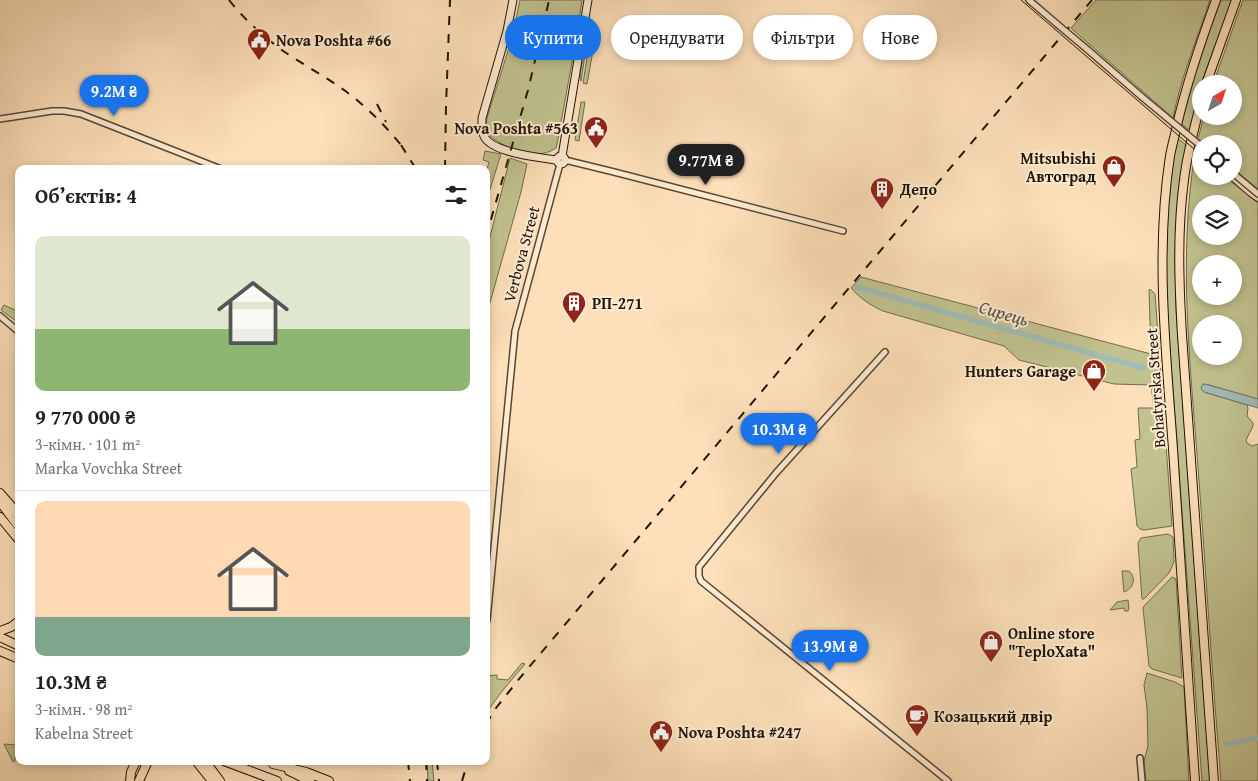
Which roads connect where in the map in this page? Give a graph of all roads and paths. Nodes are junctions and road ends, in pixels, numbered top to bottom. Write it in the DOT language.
graph roads {
  1 [pos="513,0"];
  2 [pos="588,0"];
  3 [pos="1029,0"];
  4 [pos="1216,0"];
  5 [pos="1236,0"];
  6 [pos="1209,75"];
  7 [pos="0,119"];
  8 [pos="1195,125"];
  9 [pos="1192,139"];
  10 [pos="561,160"];
  11 [pos="203,162"];
  12 [pos="203,165"];
  13 [pos="211,165"];
  14 [pos="1242,181"];
  15 [pos="1258,194"];
  16 [pos="843,231"];
  17 [pos="0,316"];
  18 [pos="15,329"];
  19 [pos="885,352"];
  20 [pos="0,493"];
  21 [pos="0,502"];
  22 [pos="15,510"];
  23 [pos="0,517"];
  24 [pos="15,522"];
  25 [pos="15,535"];
  26 [pos="490,599"];
  27 [pos="15,624"];
  28 [pos="0,631"];
  29 [pos="0,637"];
  30 [pos="15,644"];
  31 [pos="0,651"];
  32 [pos="15,657"];
  33 [pos="1140,758"];
  34 [pos="134,765"];
  35 [pos="146,765"];
  36 [pos="200,765"];
  37 [pos="207,765"];
  38 [pos="235,765"];
  39 [pos="243,765"];
  40 [pos="277,765"];
  41 [pos="282,765"];
  42 [pos="216,779"];
  43 [pos="129,781"];
  44 [pos="139,781"];
  45 [pos="265,781"];
  46 [pos="270,781"];
  47 [pos="277,781"];
  48 [pos="310,781"];
  49 [pos="329,781"];
  50 [pos="948,781"];
  51 [pos="1142,781"];
  52 [pos="1195,781"];
  53 [pos="1214,781"];
  1 -- 10 [label="main road"];
  2 -- 10 [label="main road, Verbova Street"];
  3 -- 9 [label="street, bridge"];
  4 -- 52 [label="main road, Bohatyrska Street"];
  5 -- 6 [label="main road"];
  7 -- 11 [label="street"];
  8 -- 53 [label="main road, Bohatyrska Street"];
  10 -- 16 [label="street"];
  10 -- 26 [label="street, Verbova Street"];
  11 -- 12 [label="street"];
  11 -- 13 [label="street"];
  14 -- 15 [label="street"];
  17 -- 18 [label="street"];
  19 -- 50 [label="street"];
  20 -- 22 [label="main road"];
  21 -- 24 [label="main road"];
  23 -- 25 [label="main road"];
  27 -- 28 [label="main road"];
  29 -- 30 [label="main road"];
  31 -- 32 [label="main road"];
  33 -- 51 [label="street"];
  34 -- 43 [label="main road"];
  35 -- 44 [label="main road"];
  36 -- 42 [label="main road"];
  37 -- 42 [label="main road"];
  38 -- 47 [label="main road"];
  39 -- 47 [label="main road"];
  40 -- 48 [label="main road"];
  41 -- 49 [label="main road"];
  45 -- 46 [label="main road"];
}
